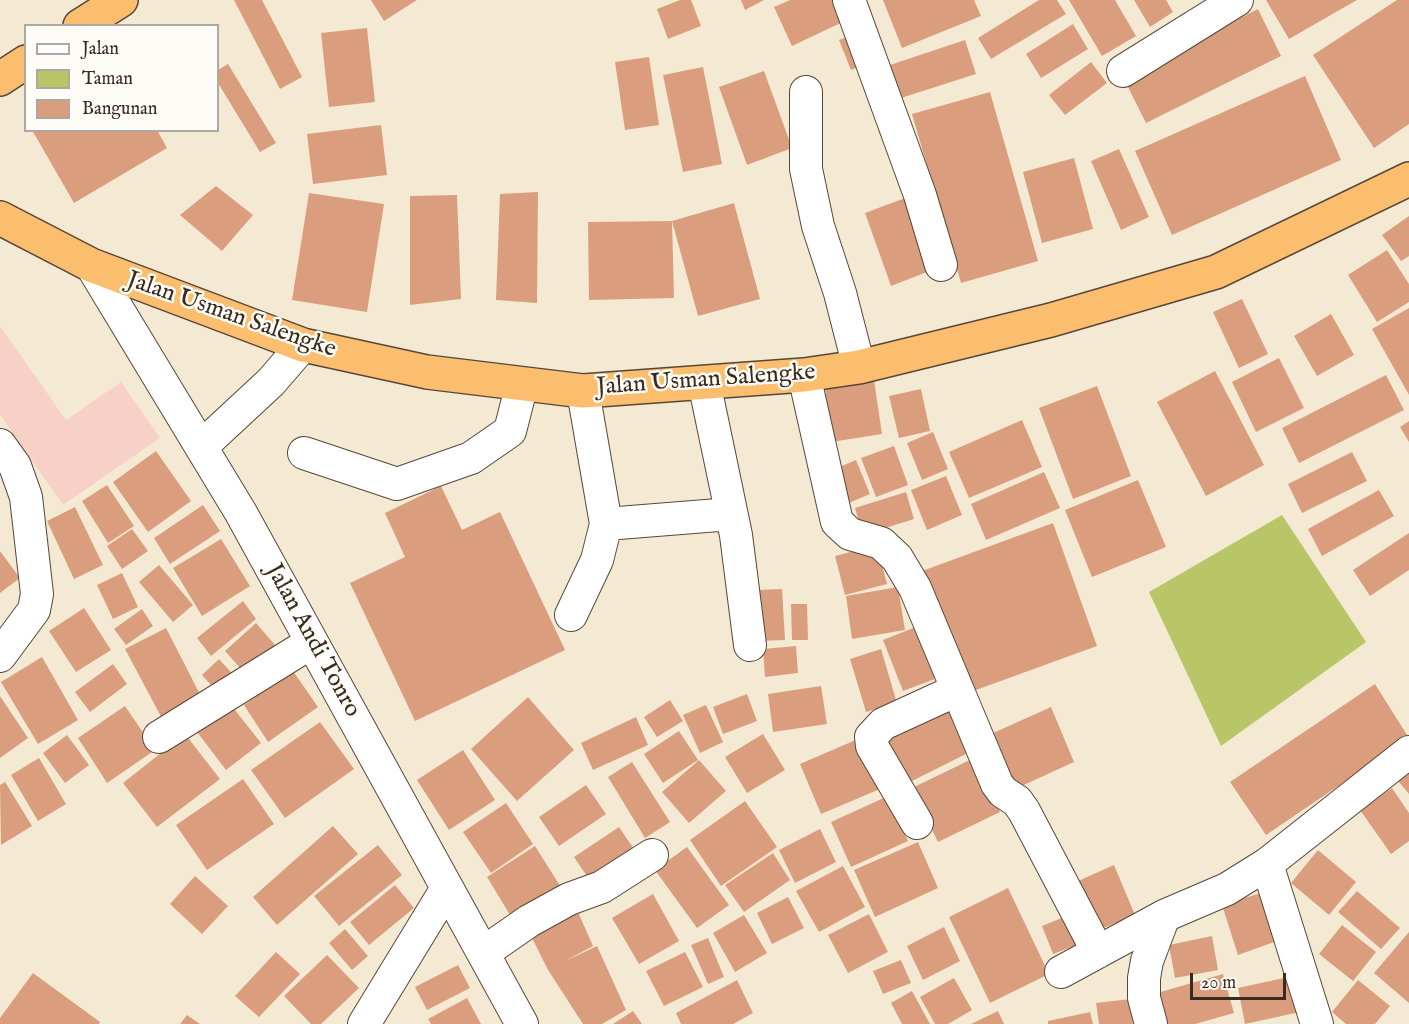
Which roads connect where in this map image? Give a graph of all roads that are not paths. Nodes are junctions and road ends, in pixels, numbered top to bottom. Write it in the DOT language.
graph roads {
  1 [pos="121,0"];
  2 [pos="849,0"];
  3 [pos="1237,0"];
  4 [pos="83,24"];
  5 [pos="24,63"];
  6 [pos="1123,71"];
  7 [pos="0,79"];
  8 [pos="806,92"];
  9 [pos="1409,179"];
  10 [pos="0,218"];
  11 [pos="91,265"];
  12 [pos="941,265"];
  13 [pos="303,345"];
  14 [pos="859,367"];
  15 [pos="804,375"];
  16 [pos="704,382"];
  17 [pos="522,384"];
  18 [pos="583,390"];
  19 [pos="0,445"];
  20 [pos="201,447"];
  21 [pos="304,453"];
  22 [pos="731,514"];
  23 [pos="606,524"];
  24 [pos="572,615"];
  25 [pos="312,642"];
  26 [pos="750,645"];
  27 [pos="0,656"];
  28 [pos="957,690"];
  29 [pos="159,737"];
  30 [pos="1409,752"];
  31 [pos="917,823"];
  32 [pos="652,855"];
  33 [pos="1267,864"];
  34 [pos="447,888"];
  35 [pos="1164,916"];
  36 [pos="1098,952"];
  37 [pos="483,954"];
  38 [pos="1061,972"];
  39 [pos="364,1024"];
  40 [pos="522,1024"];
  41 [pos="1151,1024"];
  42 [pos="1317,1024"];
  1 -- 4 [label="highway"];
  2 -- 12 [label="street"];
  3 -- 6 [label="street"];
  5 -- 7 [label="highway"];
  8 -- 14 [label="street"];
  9 -- 14 [label="highway, Jalan Usman Salengke"];
  10 -- 11 [label="highway, Jalan Usman Salengke"];
  11 -- 13 [label="highway, Jalan Usman Salengke"];
  11 -- 20 [label="street, Jalan Andi Tonro"];
  13 -- 17 [label="highway, Jalan Usman Salengke"];
  13 -- 20 [label="street"];
  14 -- 15 [label="highway, Jalan Usman Salengke"];
  15 -- 16 [label="highway, Jalan Usman Salengke"];
  15 -- 28 [label="street"];
  16 -- 18 [label="highway, Jalan Usman Salengke"];
  16 -- 22 [label="street"];
  17 -- 18 [label="highway, Jalan Usman Salengke"];
  17 -- 21 [label="street"];
  18 -- 23 [label="street"];
  19 -- 27 [label="street"];
  20 -- 25 [label="street, Jalan Andi Tonro"];
  22 -- 23 [label="street"];
  22 -- 26 [label="street"];
  23 -- 24 [label="street"];
  25 -- 29 [label="street"];
  25 -- 34 [label="street, Jalan Andi Tonro"];
  28 -- 31 [label="street"];
  28 -- 36 [label="street"];
  30 -- 33 [label="street"];
  32 -- 37 [label="street"];
  33 -- 35 [label="street"];
  33 -- 42 [label="street"];
  34 -- 37 [label="street, Jalan Andi Tonro"];
  34 -- 39 [label="street"];
  35 -- 36 [label="street"];
  35 -- 41 [label="street"];
  36 -- 38 [label="street"];
  37 -- 40 [label="street, Jalan Andi Tonro"];
}
